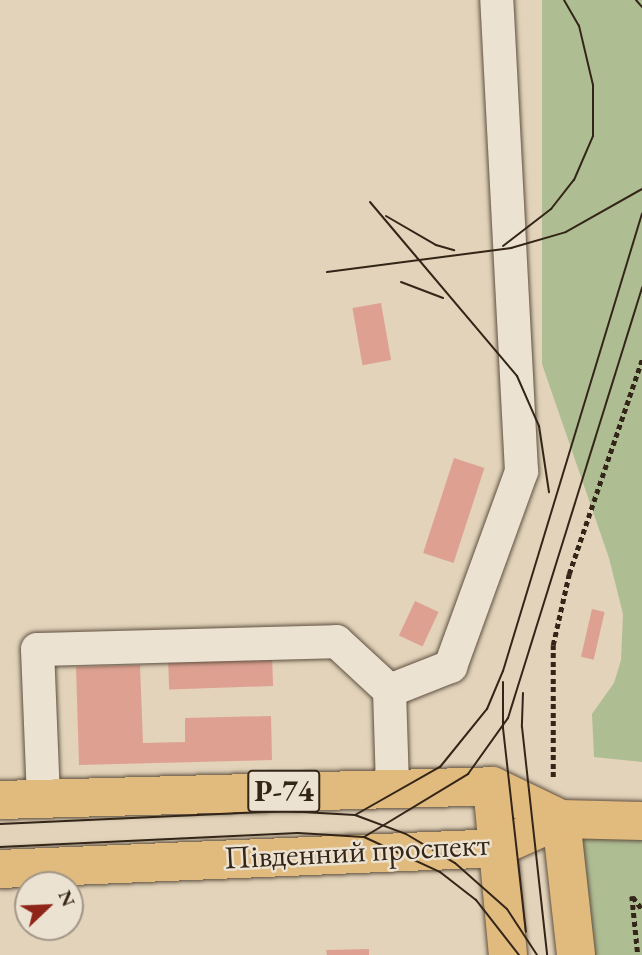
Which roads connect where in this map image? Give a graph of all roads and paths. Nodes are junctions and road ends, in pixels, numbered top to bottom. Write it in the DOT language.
graph roads {
  1 [pos="496,0"];
  2 [pos="642,359"];
  3 [pos="388,690"];
  4 [pos="492,786"];
  5 [pos="392,788"];
  6 [pos="43,798"];
  7 [pos="0,800"];
  8 [pos="561,820"];
  9 [pos="642,821"];
  10 [pos="496,848"];
  11 [pos="0,869"];
  12 [pos="642,895"];
  13 [pos="632,896"];
  14 [pos="642,909"];
  15 [pos="508,955"];
  16 [pos="576,955"];
  17 [pos="638,955"];
  1 -- 3 [label="lane"];
  2 -- 8 [label="path"];
  3 -- 5 [label="lane"];
  3 -- 6 [label="lane"];
  4 -- 5 [label="main road, Південний проспект / Р-74"];
  4 -- 8 [label="main road, Південний проспект / Р-74"];
  4 -- 10 [label="main road"];
  5 -- 6 [label="main road, Південний проспект / Р-74"];
  6 -- 7 [label="main road, Південний проспект / Р-74"];
  8 -- 9 [label="main road, Р-74"];
  8 -- 10 [label="main road, Південний проспект / Р-74"];
  8 -- 16 [label="main road"];
  10 -- 11 [label="main road, Південний проспект / Р-74"];
  10 -- 15 [label="main road"];
  12 -- 13 [label="path"];
  13 -- 14 [label="path"];
  13 -- 17 [label="path"];
}
